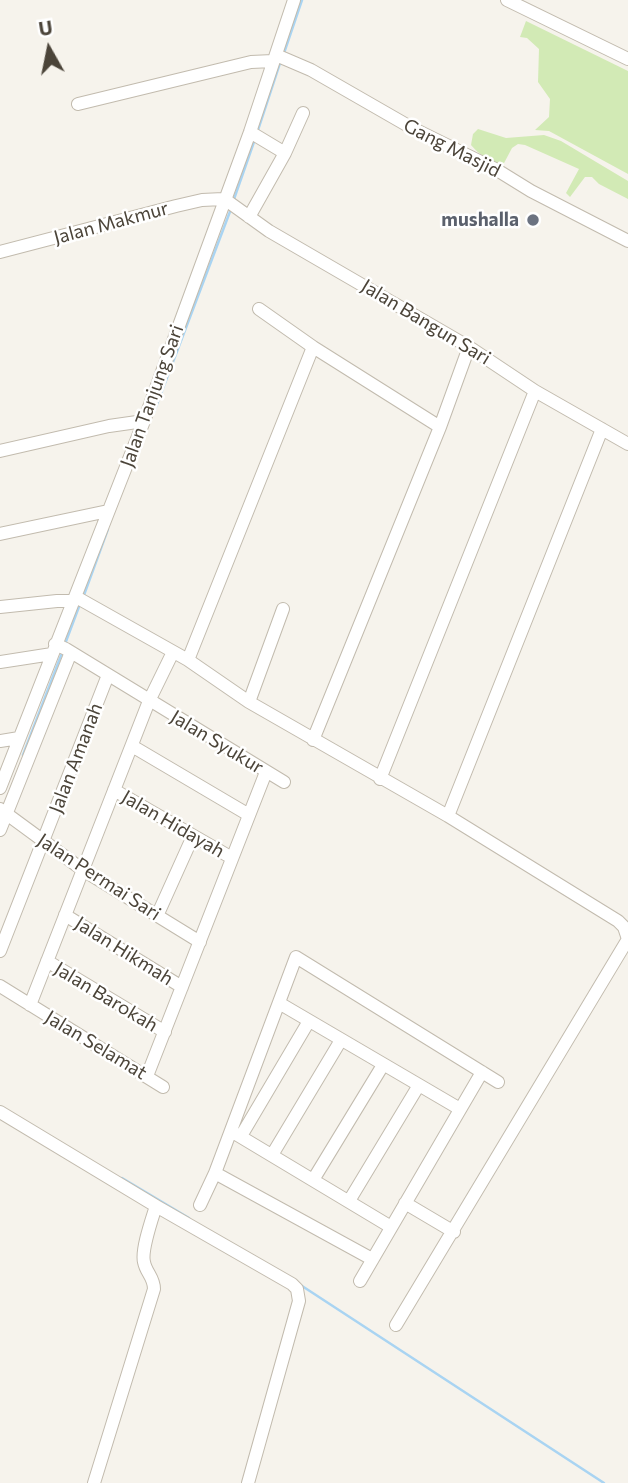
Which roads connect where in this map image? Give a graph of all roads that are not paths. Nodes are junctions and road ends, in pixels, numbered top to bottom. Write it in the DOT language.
graph roads {
  1 [pos="294,0"];
  2 [pos="507,0"];
  3 [pos="275,58"];
  4 [pos="628,59"];
  5 [pos="78,104"];
  6 [pos="303,113"];
  7 [pos="254,134"];
  8 [pos="285,153"];
  9 [pos="230,202"];
  10 [pos="249,217"];
  11 [pos="628,241"];
  12 [pos="0,252"];
  13 [pos="258,309"];
  14 [pos="313,347"];
  15 [pos="470,347"];
  16 [pos="535,391"];
  17 [pos="144,421"];
  18 [pos="440,426"];
  19 [pos="602,429"];
  20 [pos="628,444"];
  21 [pos="0,451"];
  22 [pos="108,511"];
  23 [pos="0,534"];
  24 [pos="75,599"];
  25 [pos="0,607"];
  26 [pos="283,609"];
  27 [pos="61,649"];
  28 [pos="173,652"];
  29 [pos="188,660"];
  30 [pos="0,662"];
  31 [pos="108,675"];
  32 [pos="149,702"];
  33 [pos="249,702"];
  34 [pos="19,738"];
  35 [pos="313,740"];
  36 [pos="0,741"];
  37 [pos="132,746"];
  38 [pos="266,772"];
  39 [pos="380,779"];
  40 [pos="285,782"];
  41 [pos="0,788"];
  42 [pos="114,790"];
  43 [pos="3,812"];
  44 [pos="249,815"];
  45 [pos="448,816"];
  46 [pos="0,830"];
  47 [pos="193,836"];
  48 [pos="44,841"];
  49 [pos="232,858"];
  50 [pos="83,870"];
  51 [pos="65,915"];
  52 [pos="157,916"];
  53 [pos="201,942"];
  54 [pos="0,951"];
  55 [pos="47,961"];
  56 [pos="0,986"];
  57 [pos="182,987"];
  58 [pos="279,1003"];
  59 [pos="30,1005"];
  60 [pos="309,1021"];
  61 [pos="165,1032"];
  62 [pos="341,1040"];
  63 [pos="383,1065"];
  64 [pos="482,1072"];
  65 [pos="147,1076"];
  66 [pos="498,1082"];
  67 [pos="419,1085"];
  68 [pos="163,1087"];
  69 [pos="460,1110"];
  70 [pos="0,1112"];
  71 [pos="236,1133"];
  72 [pos="272,1155"];
  73 [pos="215,1173"];
  74 [pos="313,1180"];
  75 [pos="349,1202"];
  76 [pos="405,1203"];
  77 [pos="156,1206"];
  78 [pos="200,1206"];
  79 [pos="391,1227"];
  80 [pos="454,1232"];
  81 [pos="372,1259"];
  82 [pos="360,1280"];
  83 [pos="397,1325"];
  84 [pos="94,1483"];
  85 [pos="248,1483"];
  1 -- 3 [label="street, Jalan Tanjung Sari"];
  2 -- 4 [label="street"];
  3 -- 5 [label="street"];
  3 -- 7 [label="street, Jalan Tanjung Sari"];
  3 -- 11 [label="street, Gang Masjid"];
  6 -- 8 [label="street"];
  7 -- 8 [label="street"];
  7 -- 9 [label="street, Jalan Tanjung Sari"];
  8 -- 10 [label="street"];
  9 -- 10 [label="street, Jalan Bangun Sari"];
  9 -- 12 [label="street, Jalan Makmur"];
  9 -- 17 [label="street, Jalan Tanjung Sari"];
  10 -- 15 [label="street, Jalan Bangun Sari"];
  13 -- 14 [label="street"];
  14 -- 18 [label="street"];
  14 -- 29 [label="street"];
  15 -- 16 [label="street, Jalan Bangun Sari"];
  15 -- 18 [label="street"];
  16 -- 19 [label="street, Jalan Bangun Sari"];
  16 -- 39 [label="street"];
  17 -- 21 [label="street"];
  17 -- 22 [label="street, Jalan Tanjung Sari"];
  18 -- 35 [label="street"];
  19 -- 20 [label="street, Jalan Bangun Sari"];
  19 -- 45 [label="street"];
  22 -- 23 [label="street"];
  22 -- 24 [label="street, Jalan Tanjung Sari"];
  24 -- 25 [label="street"];
  24 -- 27 [label="street, Jalan Tanjung Sari"];
  24 -- 28 [label="street"];
  26 -- 33 [label="street"];
  27 -- 30 [label="street"];
  27 -- 31 [label="street, Jalan Syukur"];
  27 -- 34 [label="street, Jalan Tanjung Sari"];
  27 -- 43 [label="street"];
  28 -- 29 [label="street"];
  28 -- 32 [label="street"];
  29 -- 33 [label="street"];
  31 -- 32 [label="street, Jalan Syukur"];
  31 -- 48 [label="street, Jalan Amanah"];
  32 -- 37 [label="street"];
  32 -- 38 [label="street, Jalan Syukur"];
  33 -- 35 [label="street"];
  34 -- 36 [label="street"];
  34 -- 41 [label="street, Jalan Tanjung Sari"];
  35 -- 39 [label="street"];
  37 -- 42 [label="street"];
  37 -- 44 [label="street"];
  38 -- 40 [label="street, Jalan Syukur"];
  38 -- 44 [label="street"];
  39 -- 45 [label="street"];
  42 -- 47 [label="street, Jalan Hidayah"];
  42 -- 50 [label="street"];
  43 -- 46 [label="street"];
  43 -- 48 [label="street, Jalan Permai Sari"];
  44 -- 49 [label="street"];
  45 -- 80 [label="street"];
  47 -- 49 [label="street, Jalan Hidayah"];
  47 -- 52 [label="street"];
  48 -- 50 [label="street, Jalan Permai Sari"];
  48 -- 54 [label="street, Jalan Amanah"];
  49 -- 53 [label="street"];
  50 -- 51 [label="street"];
  50 -- 52 [label="street, Jalan Permai Sari"];
  51 -- 55 [label="street"];
  51 -- 57 [label="street, Jalan Hikmah"];
  52 -- 53 [label="street, Jalan Permai Sari"];
  53 -- 57 [label="street"];
  55 -- 59 [label="street"];
  55 -- 61 [label="street, Jalan Barokah"];
  56 -- 59 [label="street, Jalan Selamat"];
  57 -- 61 [label="street"];
  58 -- 60 [label="street"];
  58 -- 64 [label="street"];
  58 -- 71 [label="street"];
  59 -- 65 [label="street, Jalan Selamat"];
  60 -- 62 [label="street"];
  60 -- 71 [label="street"];
  61 -- 65 [label="street"];
  62 -- 63 [label="street"];
  62 -- 72 [label="street"];
  63 -- 67 [label="street"];
  63 -- 74 [label="street"];
  64 -- 66 [label="street"];
  64 -- 69 [label="street"];
  65 -- 68 [label="street, Jalan Selamat"];
  67 -- 69 [label="street"];
  67 -- 75 [label="street"];
  69 -- 76 [label="street"];
  70 -- 77 [label="street"];
  71 -- 72 [label="street"];
  71 -- 73 [label="street"];
  72 -- 74 [label="street"];
  73 -- 78 [label="street"];
  73 -- 81 [label="street"];
  74 -- 75 [label="street"];
  75 -- 79 [label="street"];
  76 -- 79 [label="street"];
  76 -- 80 [label="street"];
  77 -- 84 [label="street"];
  77 -- 85 [label="street"];
  79 -- 81 [label="street"];
  80 -- 83 [label="street"];
  81 -- 82 [label="street"];
}
